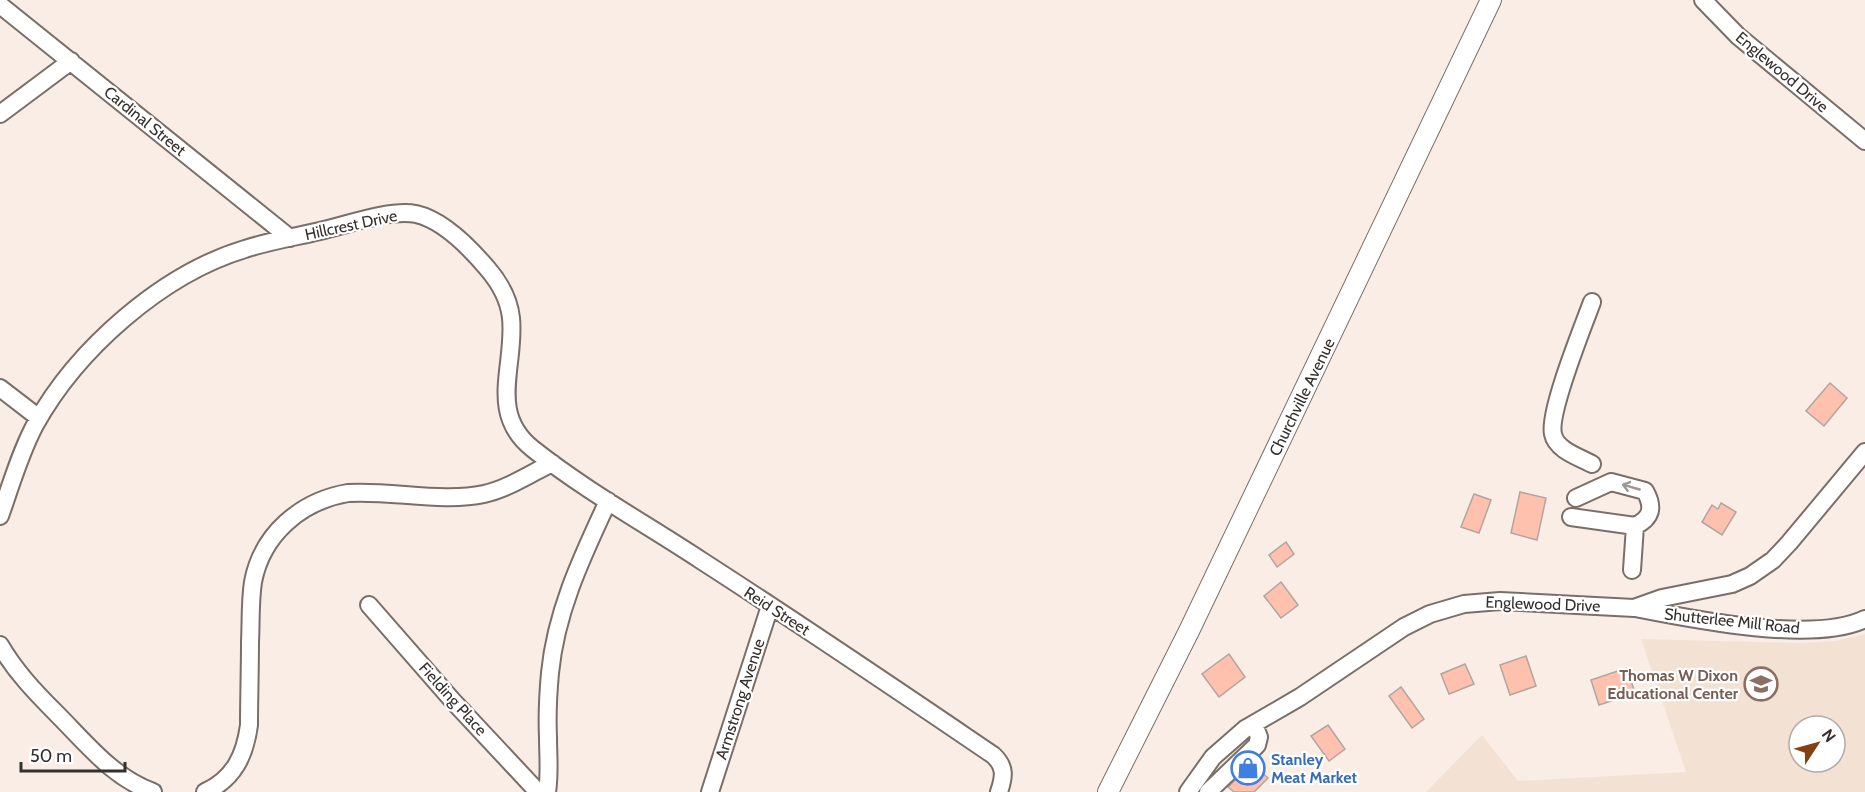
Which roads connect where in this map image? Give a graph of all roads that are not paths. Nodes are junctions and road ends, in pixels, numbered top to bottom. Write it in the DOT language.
graph roads {
  1 [pos="1491,0"];
  2 [pos="1703,0"];
  3 [pos="0,5"];
  4 [pos="71,61"];
  5 [pos="0,114"];
  6 [pos="1865,141"];
  7 [pos="290,238"];
  8 [pos="1592,302"];
  9 [pos="0,388"];
  10 [pos="39,418"];
  11 [pos="1865,452"];
  12 [pos="552,463"];
  13 [pos="1592,464"];
  14 [pos="1576,498"];
  15 [pos="608,501"];
  16 [pos="0,516"];
  17 [pos="1572,517"];
  18 [pos="1635,526"];
  19 [pos="1632,570"];
  20 [pos="369,605"];
  21 [pos="770,606"];
  22 [pos="1634,608"];
  23 [pos="1865,619"];
  24 [pos="0,645"];
  25 [pos="1254,724"];
  26 [pos="153,792"];
  27 [pos="205,792"];
  28 [pos="538,792"];
  29 [pos="547,792"];
  30 [pos="710,792"];
  31 [pos="999,792"];
  32 [pos="1108,792"];
  33 [pos="1188,792"];
  34 [pos="1208,792"];
  1 -- 32 [label="main road, Churchville Avenue"];
  2 -- 6 [label="street, Englewood Drive"];
  3 -- 4 [label="street, Cardinal Street"];
  4 -- 5 [label="street"];
  4 -- 7 [label="street, Cardinal Street"];
  7 -- 10 [label="street, Hillcrest Drive"];
  7 -- 12 [label="street, Hillcrest Drive"];
  8 -- 13 [label="street"];
  9 -- 10 [label="street"];
  10 -- 16 [label="street, Hillcrest Drive"];
  11 -- 22 [label="street, Englewood Drive"];
  12 -- 15 [label="street, Reid Street"];
  12 -- 27 [label="street"];
  18 -- 14 [label="street, one-way"];
  15 -- 21 [label="street, Reid Street"];
  15 -- 29 [label="street"];
  17 -- 18 [label="street"];
  18 -- 19 [label="street"];
  20 -- 28 [label="street, Fielding Place"];
  21 -- 30 [label="street, Armstrong Avenue"];
  21 -- 31 [label="street, Reid Street"];
  22 -- 23 [label="street, Shutterlee Mill Road"];
  22 -- 25 [label="street, Englewood Drive"];
  24 -- 26 [label="street"];
  25 -- 33 [label="street, Englewood Drive"];
  25 -- 34 [label="street"];
}
